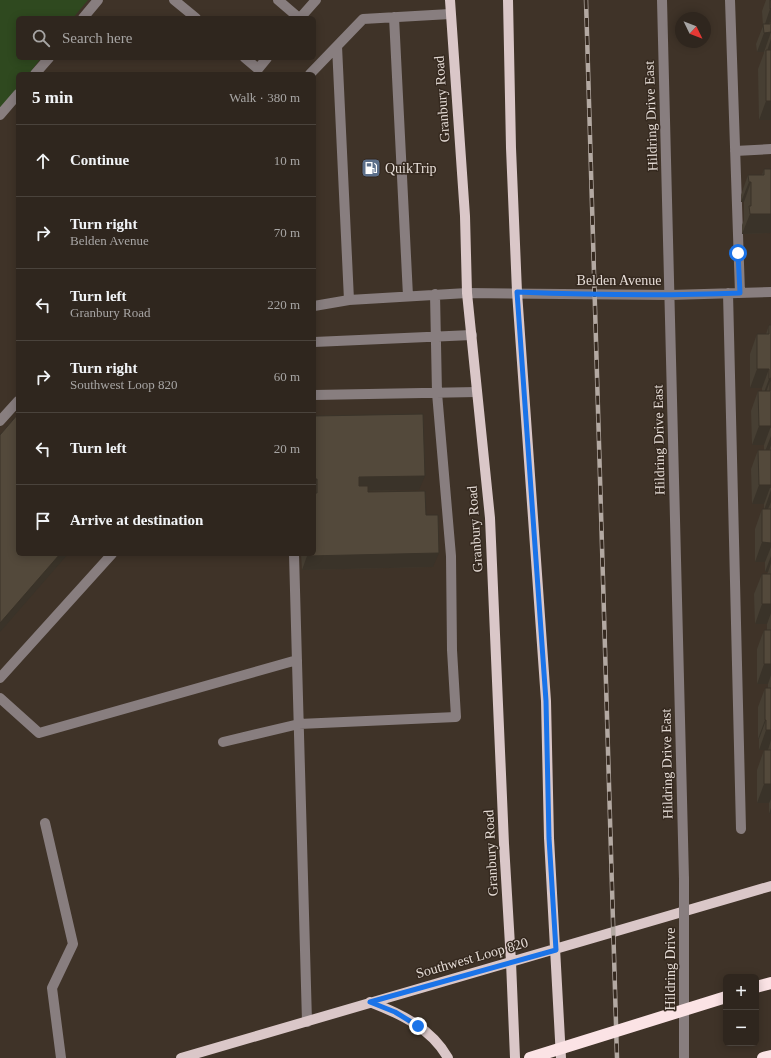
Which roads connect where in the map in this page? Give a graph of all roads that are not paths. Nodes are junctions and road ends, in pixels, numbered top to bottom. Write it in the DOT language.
graph roads {
  1 [pos="98,0"];
  2 [pos="174,0"];
  3 [pos="278,0"];
  4 [pos="316,0"];
  5 [pos="450,0"];
  6 [pos="508,0"];
  7 [pos="662,0"];
  8 [pos="730,0"];
  9 [pos="450,14"];
  10 [pos="85,16"];
  11 [pos="194,16"];
  12 [pos="298,16"];
  13 [pos="302,16"];
  14 [pos="394,17"];
  15 [pos="337,46"];
  16 [pos="47,60"];
  17 [pos="248,60"];
  18 [pos="264,60"];
  19 [pos="37,72"];
  20 [pos="312,72"];
  21 [pos="16,96"];
  22 [pos="0,115"];
  23 [pos="771,150"];
  24 [pos="735,151"];
  25 [pos="517,292"];
  26 [pos="771,292"];
  27 [pos="467,293"];
  28 [pos="728,293"];
  29 [pos="740,293"];
  30 [pos="435,294"];
  31 [pos="670,295"];
  32 [pos="408,296"];
  33 [pos="349,300"];
  34 [pos="316,306"];
  35 [pos="472,335"];
  36 [pos="435,337"];
  37 [pos="316,342"];
  38 [pos="477,392"];
  39 [pos="437,393"];
  40 [pos="316,395"];
  41 [pos="16,403"];
  42 [pos="0,421"];
  43 [pos="110,556"];
  44 [pos="294,556"];
  45 [pos="297,660"];
  46 [pos="0,678"];
  47 [pos="0,698"];
  48 [pos="299,724"];
  49 [pos="223,742"];
  50 [pos="45,823"];
  51 [pos="741,829"];
  52 [pos="684,879"];
  53 [pos="771,886"];
  54 [pos="556,950"];
  55 [pos="512,962"];
  56 [pos="771,983"];
  57 [pos="759,986"];
  58 [pos="723,998"];
  59 [pos="370,1002"];
  60 [pos="307,1022"];
  61 [pos="771,1056"];
  62 [pos="61,1058"];
  63 [pos="181,1058"];
  64 [pos="448,1058"];
  65 [pos="516,1058"];
  66 [pos="530,1058"];
  67 [pos="561,1058"];
  68 [pos="684,1058"];
  69 [pos="763,1058"];
  1 -- 10 [label="street"];
  2 -- 11 [label="street"];
  3 -- 12 [label="street"];
  4 -- 13 [label="street"];
  5 -- 9 [label="main road, Granbury Road"];
  6 -- 25 [label="main road"];
  7 -- 31 [label="street, Hildring Drive East"];
  8 -- 24 [label="street"];
  9 -- 14 [label="street"];
  9 -- 27 [label="main road, Granbury Road"];
  14 -- 15 [label="street"];
  14 -- 32 [label="street"];
  15 -- 20 [label="street"];
  15 -- 33 [label="street"];
  16 -- 19 [label="street"];
  17 -- 18 [label="street"];
  21 -- 22 [label="street"];
  23 -- 24 [label="street"];
  24 -- 29 [label="street"];
  25 -- 27 [label="street, Belden Avenue"];
  25 -- 31 [label="street, Belden Avenue"];
  25 -- 54 [label="main road"];
  26 -- 29 [label="street, Belden Avenue"];
  27 -- 30 [label="street, Belden Avenue"];
  27 -- 35 [label="main road, Granbury Road"];
  28 -- 29 [label="street, Belden Avenue"];
  28 -- 31 [label="street, Belden Avenue"];
  28 -- 51 [label="street"];
  30 -- 32 [label="street, Belden Avenue"];
  30 -- 36 [label="street"];
  31 -- 52 [label="street, Hildring Drive East"];
  32 -- 33 [label="street, Belden Avenue"];
  33 -- 34 [label="street, Belden Avenue"];
  35 -- 36 [label="street"];
  35 -- 38 [label="main road, Granbury Road"];
  36 -- 37 [label="street"];
  36 -- 39 [label="street"];
  38 -- 39 [label="street"];
  38 -- 55 [label="main road, Granbury Road"];
  39 -- 40 [label="street"];
  39 -- 48 [label="street"];
  41 -- 42 [label="street"];
  43 -- 46 [label="street"];
  44 -- 45 [label="street"];
  45 -- 47 [label="street"];
  45 -- 48 [label="street"];
  48 -- 49 [label="street"];
  48 -- 60 [label="street"];
  50 -- 62 [label="street"];
  52 -- 68 [label="street, Hildring Drive, bridge"];
  53 -- 54 [label="main road, Southwest Loop 820"];
  54 -- 55 [label="main road, Southwest Loop 820"];
  54 -- 67 [label="main road"];
  55 -- 59 [label="main road, Southwest Loop 820"];
  55 -- 65 [label="main road, Granbury Road"];
  56 -- 57 [label="highway"];
  58 -- 66 [label="highway, bridge"];
  59 -- 60 [label="main road, Southwest Loop 820"];
  59 -- 64 [label="main road"];
  60 -- 63 [label="main road, Southwest Loop 820"];
  61 -- 69 [label="highway"];
}
